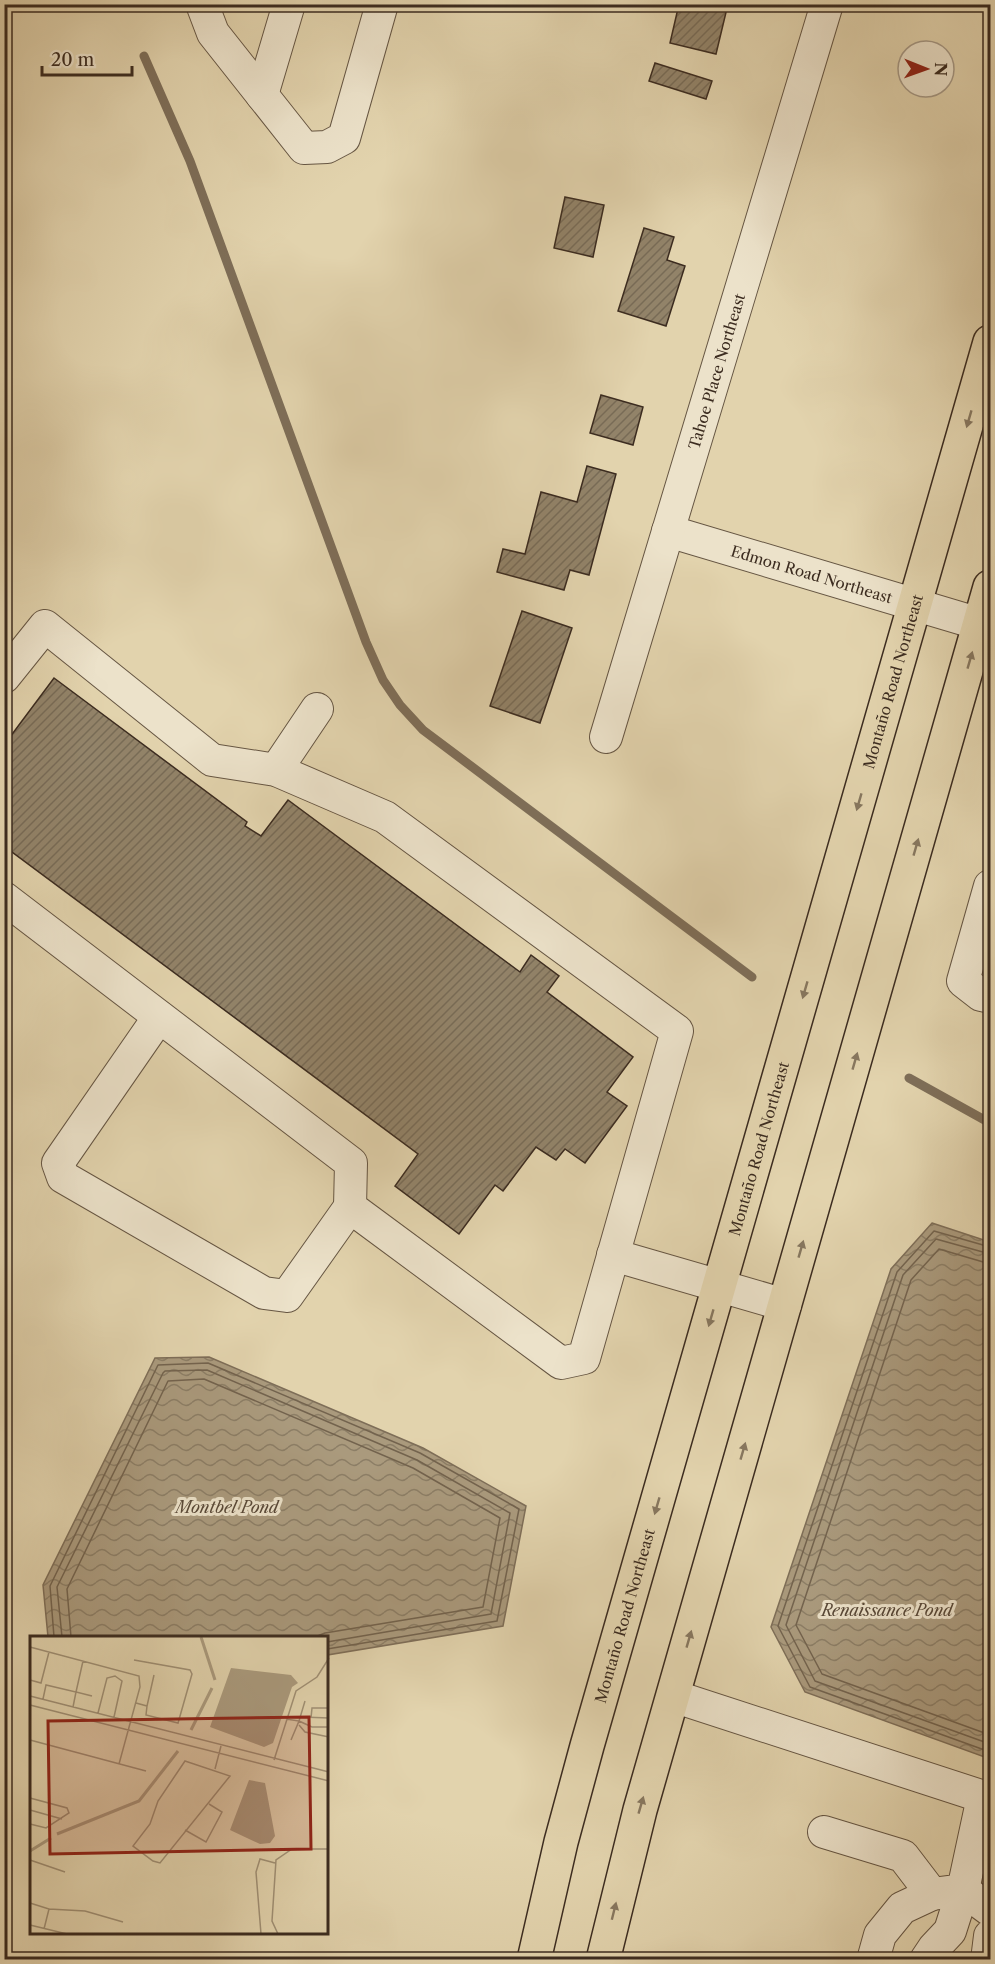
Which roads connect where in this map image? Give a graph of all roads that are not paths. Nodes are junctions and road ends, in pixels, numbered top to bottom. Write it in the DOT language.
graph roads {
  1 [pos="202,4"];
  2 [pos="289,4"];
  3 [pos="382,4"];
  4 [pos="827,4"];
  5 [pos="262,95"];
  6 [pos="990,342"];
  7 [pos="669,531"];
  8 [pos="990,587"];
  9 [pos="916,605"];
  10 [pos="985,625"];
  11 [pos="4,677"];
  12 [pos="317,709"];
  13 [pos="606,737"];
  14 [pos="276,770"];
  15 [pos="990,886"];
  16 [pos="4,898"];
  17 [pos="990,998"];
  18 [pos="159,1017"];
  19 [pos="350,1207"];
  20 [pos="614,1255"];
  21 [pos="720,1286"];
  22 [pos="785,1305"];
  23 [pos="673,1696"];
  24 [pos="987,1798"];
  25 [pos="824,1832"];
  26 [pos="963,1890"];
  27 [pos="932,1894"];
  28 [pos="990,1910"];
  29 [pos="990,1936"];
  30 [pos="534,1959"];
  31 [pos="603,1959"];
  32 [pos="873,1959"];
  33 [pos="926,1959"];
  34 [pos="987,1959"];
  1 -- 5 [label="street"];
  2 -- 5 [label="street"];
  3 -- 5 [label="street"];
  4 -- 7 [label="street, Tahoe Place Northeast"];
  6 -- 9 [label="main road, Montaño Road Northeast, one-way"];
  7 -- 9 [label="street, Edmon Road Northeast"];
  7 -- 13 [label="street, Tahoe Place Northeast"];
  8 -- 10 [label="main road"];
  9 -- 10 [label="street, Edmon Road Northeast"];
  9 -- 21 [label="main road, Montaño Road Northeast, one-way"];
  22 -- 10 [label="main road, one-way"];
  11 -- 14 [label="street"];
  12 -- 14 [label="street"];
  14 -- 20 [label="street"];
  15 -- 17 [label="street"];
  16 -- 18 [label="street"];
  18 -- 19 [label="street"];
  18 -- 19 [label="street"];
  19 -- 20 [label="street"];
  20 -- 21 [label="street"];
  21 -- 22 [label="street"];
  21 -- 30 [label="main road, Montaño Road Northeast, one-way"];
  23 -- 22 [label="main road, one-way"];
  23 -- 24 [label="street"];
  31 -- 23 [label="main road, one-way"];
  24 -- 26 [label="street"];
  25 -- 27 [label="street"];
  26 -- 27 [label="street"];
  26 -- 28 [label="street"];
  26 -- 33 [label="street"];
  27 -- 32 [label="street"];
  29 -- 34 [label="street"];
}
